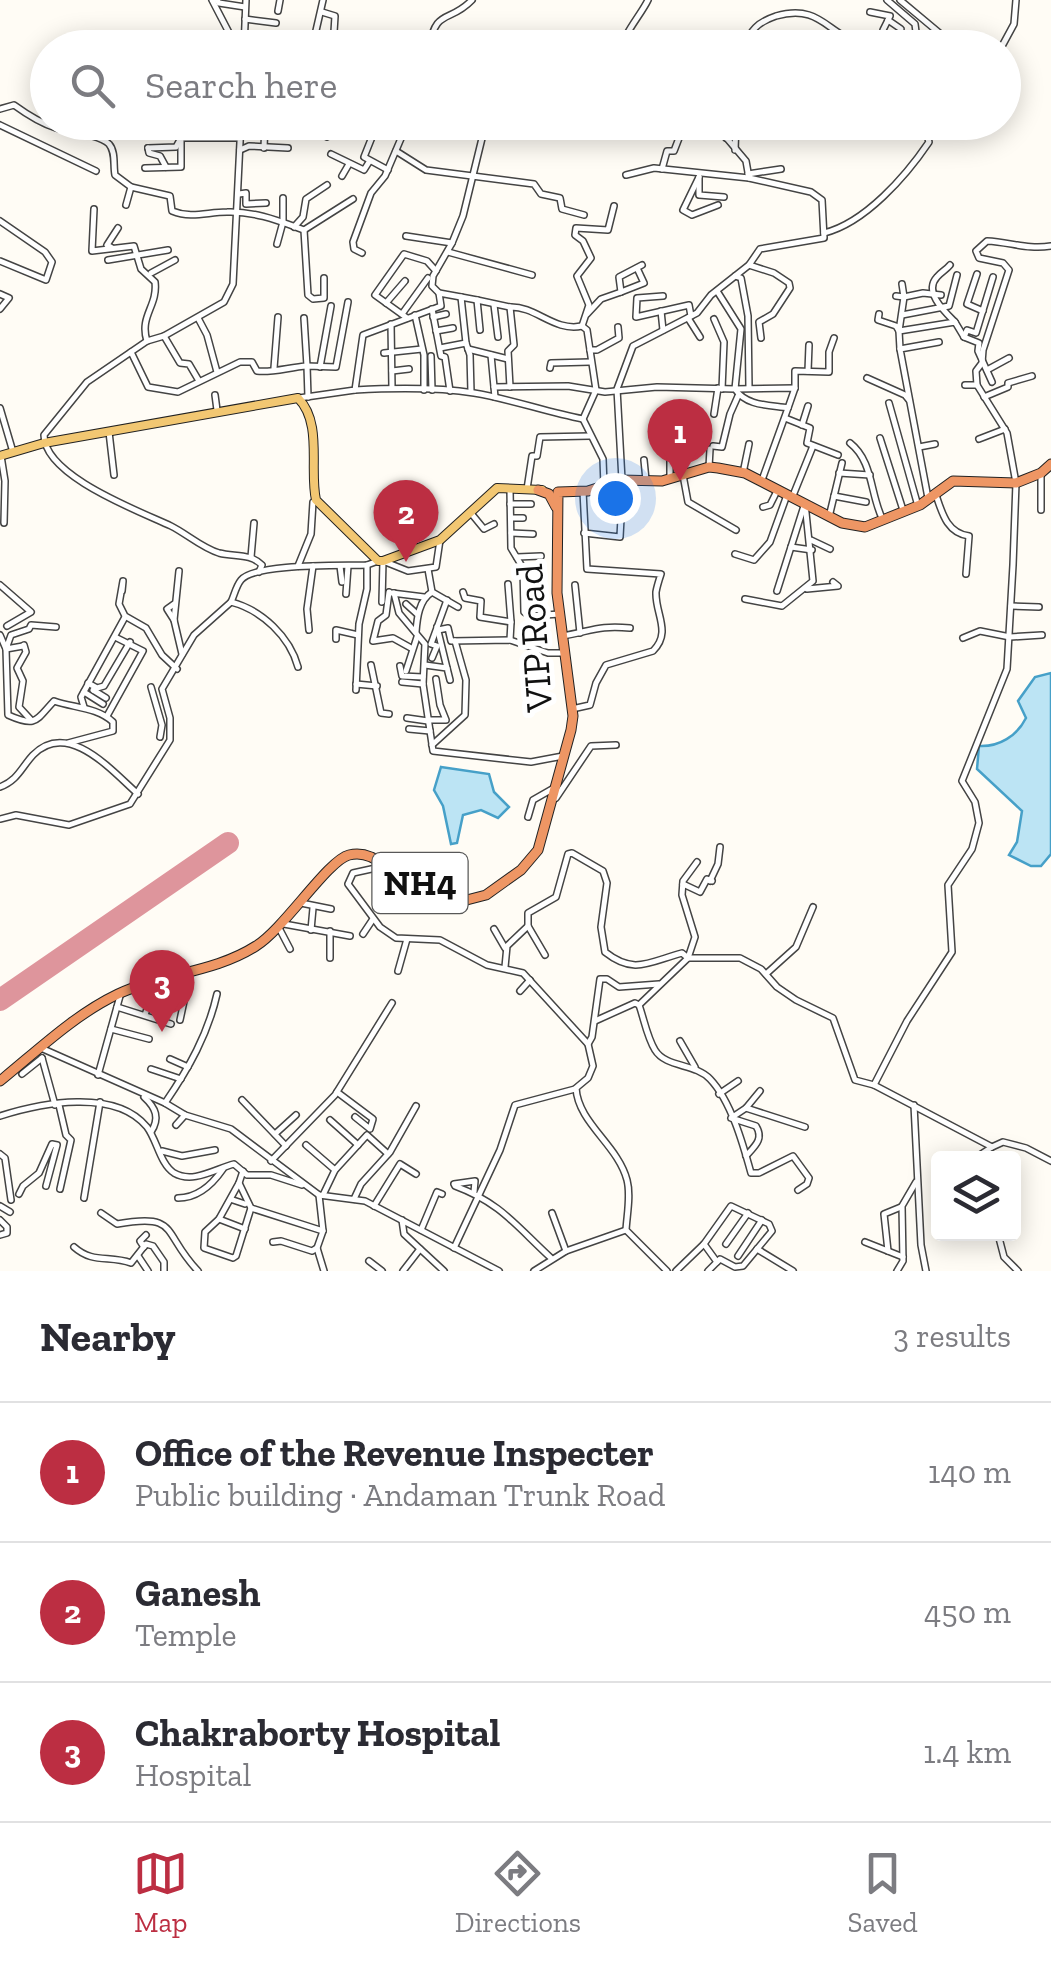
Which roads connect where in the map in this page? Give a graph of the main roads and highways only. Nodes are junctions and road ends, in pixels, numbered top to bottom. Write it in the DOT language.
graph roads {
  1 [pos="1,456"];
  2 [pos="1051,464"];
  3 [pos="533,489"];
  4 [pos="581,491"];
  5 [pos="558,492"];
  6 [pos="558,510"];
  7 [pos="0,1082"];
  1 -- 3 [label="main road"];
  2 -- 4 [label="highway"];
  3 -- 5 [label="main road"];
  3 -- 6 [label="highway"];
  4 -- 5 [label="highway"];
  4 -- 6 [label="highway"];
  5 -- 6 [label="highway, VIP Road / NH4"];
  6 -- 7 [label="highway, VIP Road / NH4"];
}
